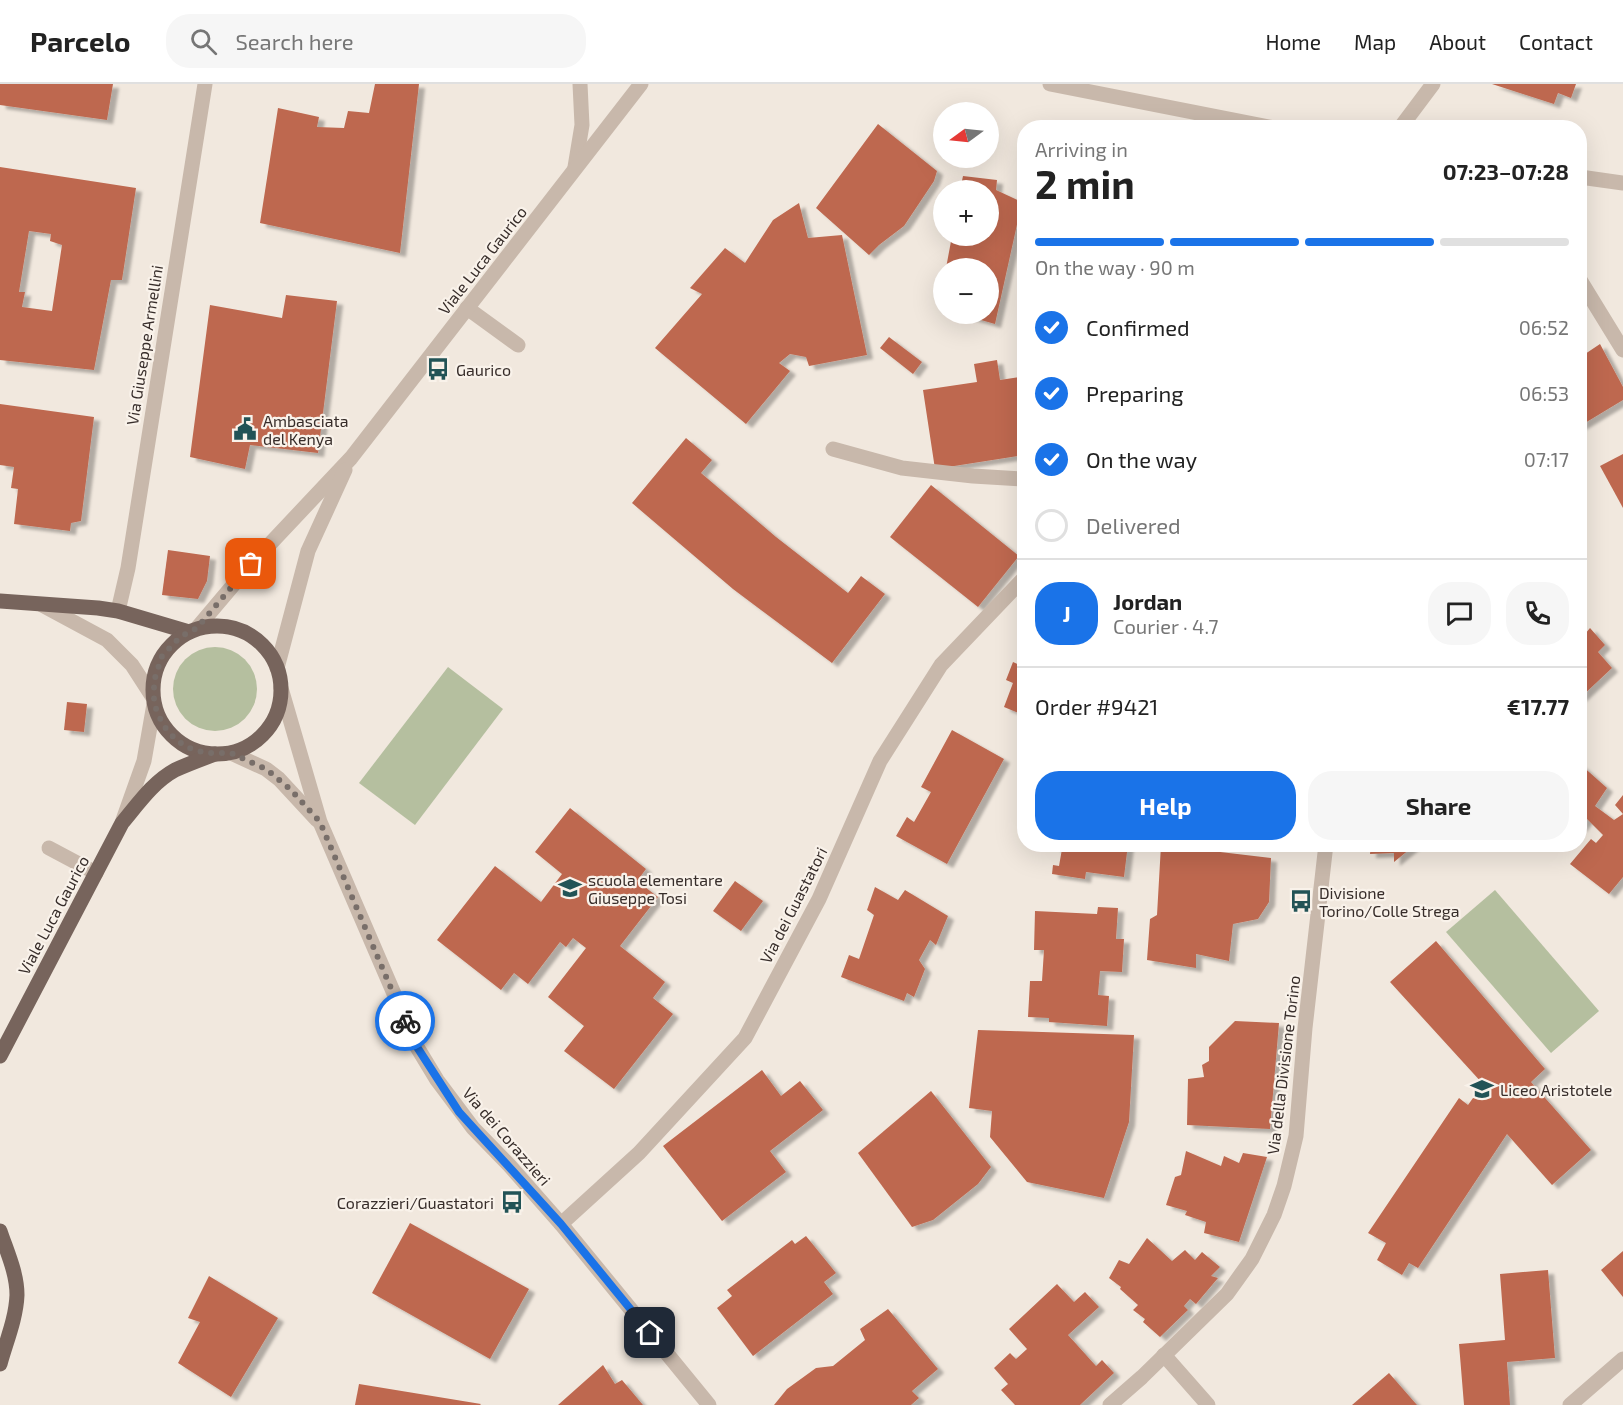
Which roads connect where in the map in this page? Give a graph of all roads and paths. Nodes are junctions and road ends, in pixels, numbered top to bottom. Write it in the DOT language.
graph roads {
  1 [pos="205,84"];
  2 [pos="580,84"];
  3 [pos="641,84"];
  4 [pos="1050,84"];
  5 [pos="1433,84"];
  6 [pos="1233,120"];
  7 [pos="1406,120"];
  8 [pos="574,171"];
  9 [pos="1587,178"];
  10 [pos="1623,183"];
  11 [pos="1587,291"];
  12 [pos="467,308"];
  13 [pos="518,345"];
  14 [pos="1623,350"];
  15 [pos="833,449"];
  16 [pos="351,458"];
  17 [pos="1017,479"];
  18 [pos="1017,585"];
  19 [pos="0,601"];
  20 [pos="42,605"];
  21 [pos="118,611"];
  22 [pos="193,630"];
  23 [pos="277,668"];
  24 [pos="280,688"];
  25 [pos="153,700"];
  26 [pos="231,753"];
  27 [pos="215,754"];
  28 [pos="320,822"];
  29 [pos="122,823"];
  30 [pos="50,848"];
  31 [pos="1325,852"];
  32 [pos="96,873"];
  33 [pos="0,1056"];
  34 [pos="561,1224"];
  35 [pos="0,1231"];
  36 [pos="1,1353"];
  37 [pos="1164,1355"];
  38 [pos="1623,1359"];
  39 [pos="709,1405"];
  40 [pos="1110,1405"];
  41 [pos="1208,1405"];
  42 [pos="1570,1405"];
  1 -- 21 [label="street, Via Giuseppe Armellini"];
  2 -- 8 [label="street"];
  3 -- 8 [label="street, Viale Luca Gaurico"];
  4 -- 6 [label="street"];
  5 -- 7 [label="street"];
  8 -- 12 [label="street, Viale Luca Gaurico"];
  9 -- 10 [label="street"];
  11 -- 14 [label="street"];
  12 -- 13 [label="street"];
  12 -- 16 [label="street, Viale Luca Gaurico"];
  15 -- 17 [label="street"];
  16 -- 22 [label="street, Viale Luca Gaurico"];
  16 -- 23 [label="street, Viale Luca Gaurico"];
  18 -- 34 [label="street, Via dei Guastatori"];
  19 -- 20 [label="main road"];
  20 -- 21 [label="main road"];
  20 -- 25 [label="street"];
  21 -- 22 [label="main road"];
  22 -- 23 [label="main road"];
  22 -- 25 [label="main road"];
  23 -- 24 [label="main road"];
  24 -- 26 [label="main road"];
  24 -- 28 [label="street, Via dei Corazzieri"];
  25 -- 27 [label="main road"];
  25 -- 29 [label="street, Viale Luca Gaurico"];
  26 -- 27 [label="main road"];
  26 -- 28 [label="street, Via dei Corazzieri"];
  27 -- 29 [label="main road, Viale Luca Gaurico"];
  28 -- 34 [label="street, Via dei Corazzieri"];
  29 -- 32 [label="main road, Viale Luca Gaurico"];
  30 -- 32 [label="street"];
  31 -- 37 [label="street, Via della Divisione Torino"];
  32 -- 33 [label="main road, Viale Luca Gaurico"];
  34 -- 39 [label="street, Via dei Corazzieri"];
  35 -- 36 [label="main road"];
  37 -- 40 [label="street, Via della Divisione Torino"];
  37 -- 41 [label="street"];
  38 -- 42 [label="street"];
}
